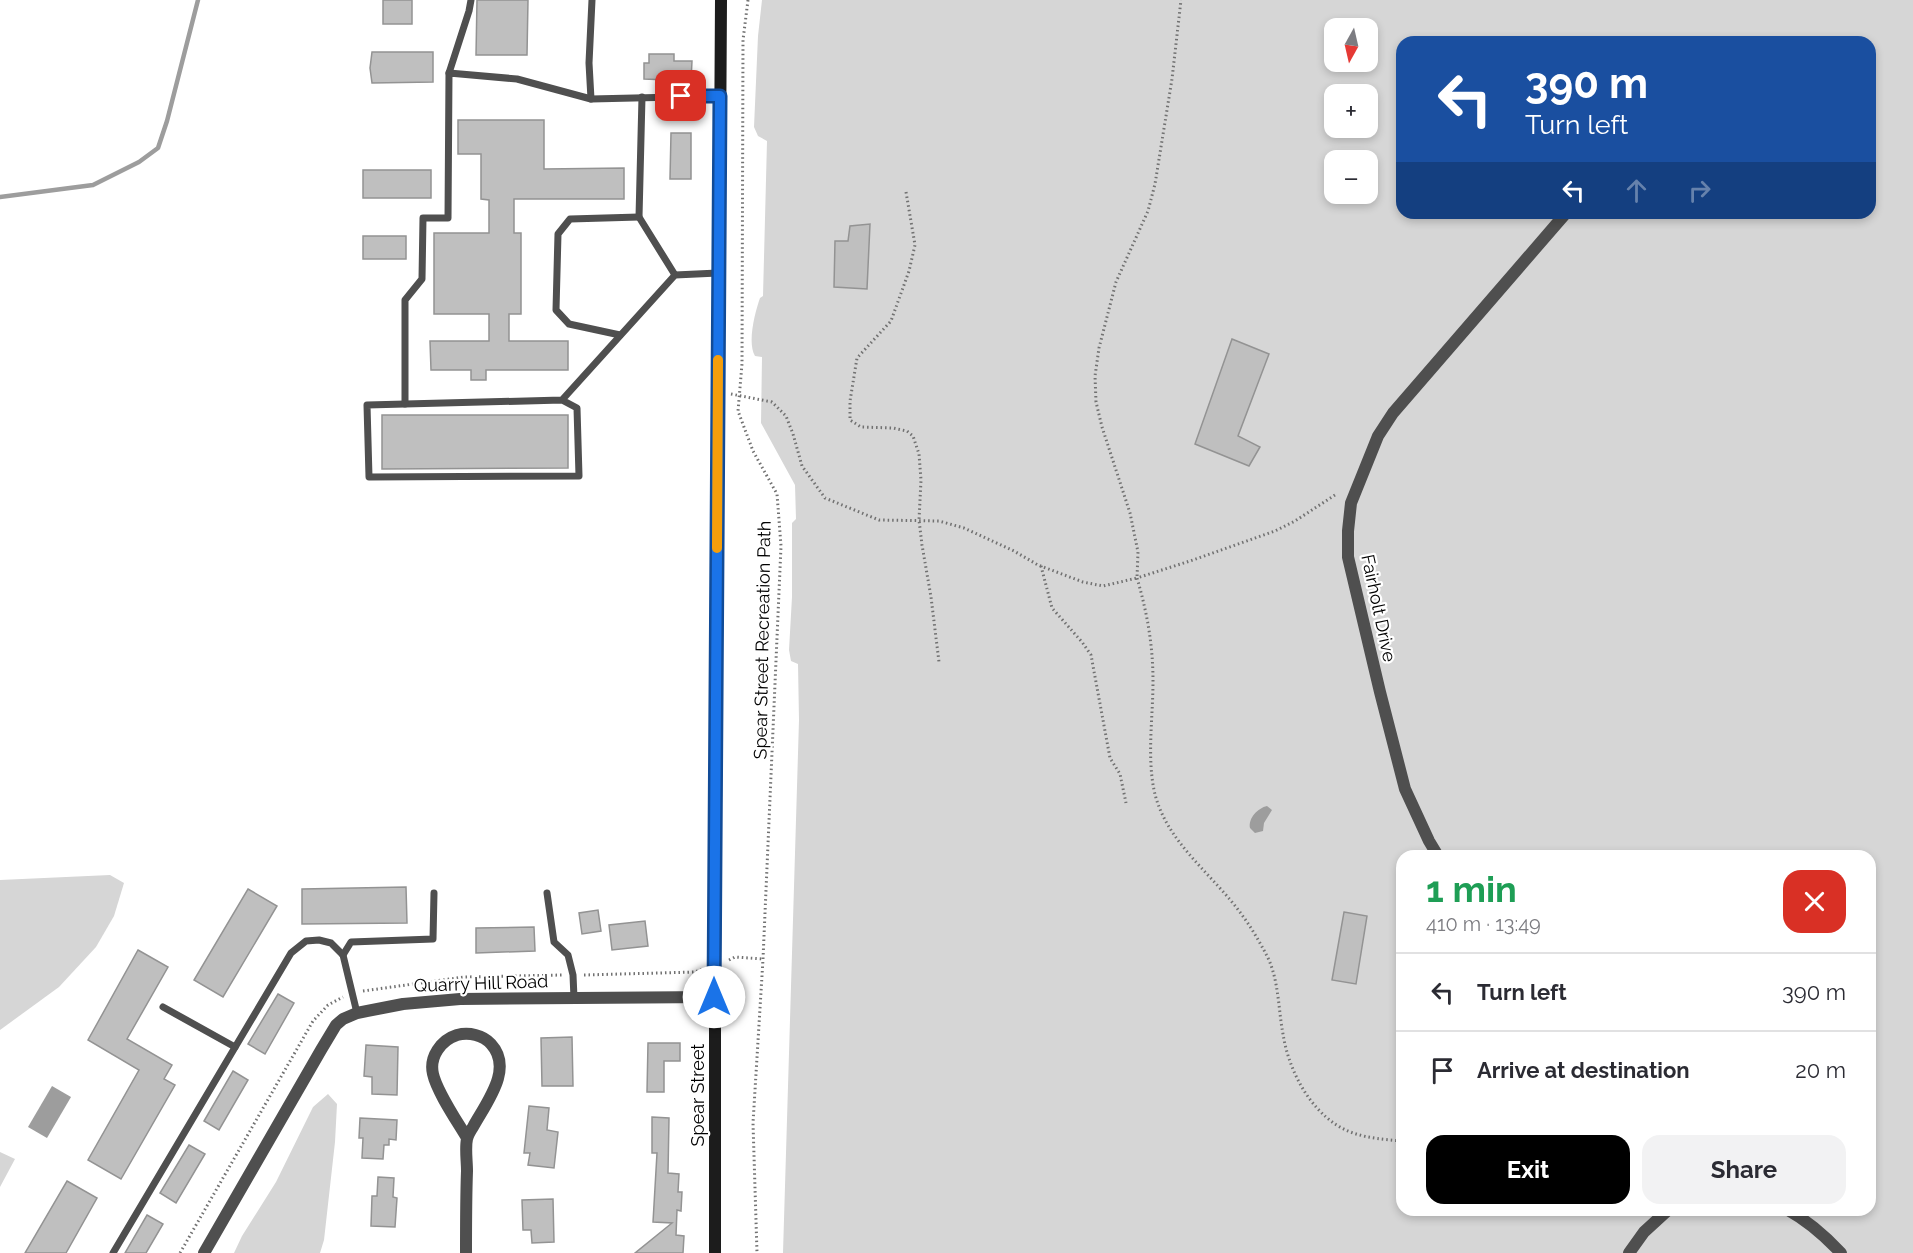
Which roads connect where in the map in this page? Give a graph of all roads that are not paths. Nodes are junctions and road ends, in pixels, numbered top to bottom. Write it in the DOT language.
graph roads {
  1 [pos="471,0"];
  2 [pos="592,0"];
  3 [pos="721,0"];
  4 [pos="449,74"];
  5 [pos="720,96"];
  6 [pos="642,97"];
  7 [pos="591,99"];
  8 [pos="639,217"];
  9 [pos="1561,219"];
  10 [pos="718,273"];
  11 [pos="675,275"];
  12 [pos="620,335"];
  13 [pos="562,400"];
  14 [pos="405,404"];
  15 [pos="1434,850"];
  16 [pos="434,892"];
  17 [pos="547,893"];
  18 [pos="343,955"];
  19 [pos="714,997"];
  20 [pos="574,998"];
  21 [pos="163,1007"];
  22 [pos="357,1013"];
  23 [pos="235,1047"];
  24 [pos="467,1138"];
  25 [pos="1661,1216"];
  26 [pos="1797,1216"];
  27 [pos="113,1253"];
  28 [pos="204,1253"];
  29 [pos="466,1253"];
  30 [pos="715,1253"];
  31 [pos="1629,1253"];
  32 [pos="1840,1253"];
  1 -- 4 [label="lane"];
  2 -- 7 [label="lane"];
  3 -- 5 [label="main road, Spear Street"];
  4 -- 7 [label="lane"];
  4 -- 14 [label="lane"];
  5 -- 6 [label="lane"];
  5 -- 10 [label="main road, Spear Street"];
  6 -- 7 [label="lane"];
  6 -- 8 [label="lane"];
  8 -- 11 [label="lane"];
  8 -- 12 [label="lane"];
  9 -- 15 [label="street, Fairholt Drive"];
  10 -- 11 [label="lane"];
  10 -- 19 [label="main road, Spear Street"];
  11 -- 12 [label="lane"];
  12 -- 13 [label="lane"];
  13 -- 14 [label="lane"];
  13 -- 14 [label="lane"];
  16 -- 18 [label="lane"];
  17 -- 20 [label="lane"];
  18 -- 22 [label="lane"];
  18 -- 23 [label="lane"];
  19 -- 20 [label="street, Quarry Hill Road"];
  19 -- 30 [label="main road, Spear Street"];
  20 -- 22 [label="street, Quarry Hill Road"];
  21 -- 23 [label="lane"];
  22 -- 28 [label="street, Quarry Hill Road"];
  23 -- 27 [label="lane"];
  24 -- 24 [label="street"];
  24 -- 29 [label="street"];
  25 -- 31 [label="street"];
  26 -- 32 [label="street"];
}
